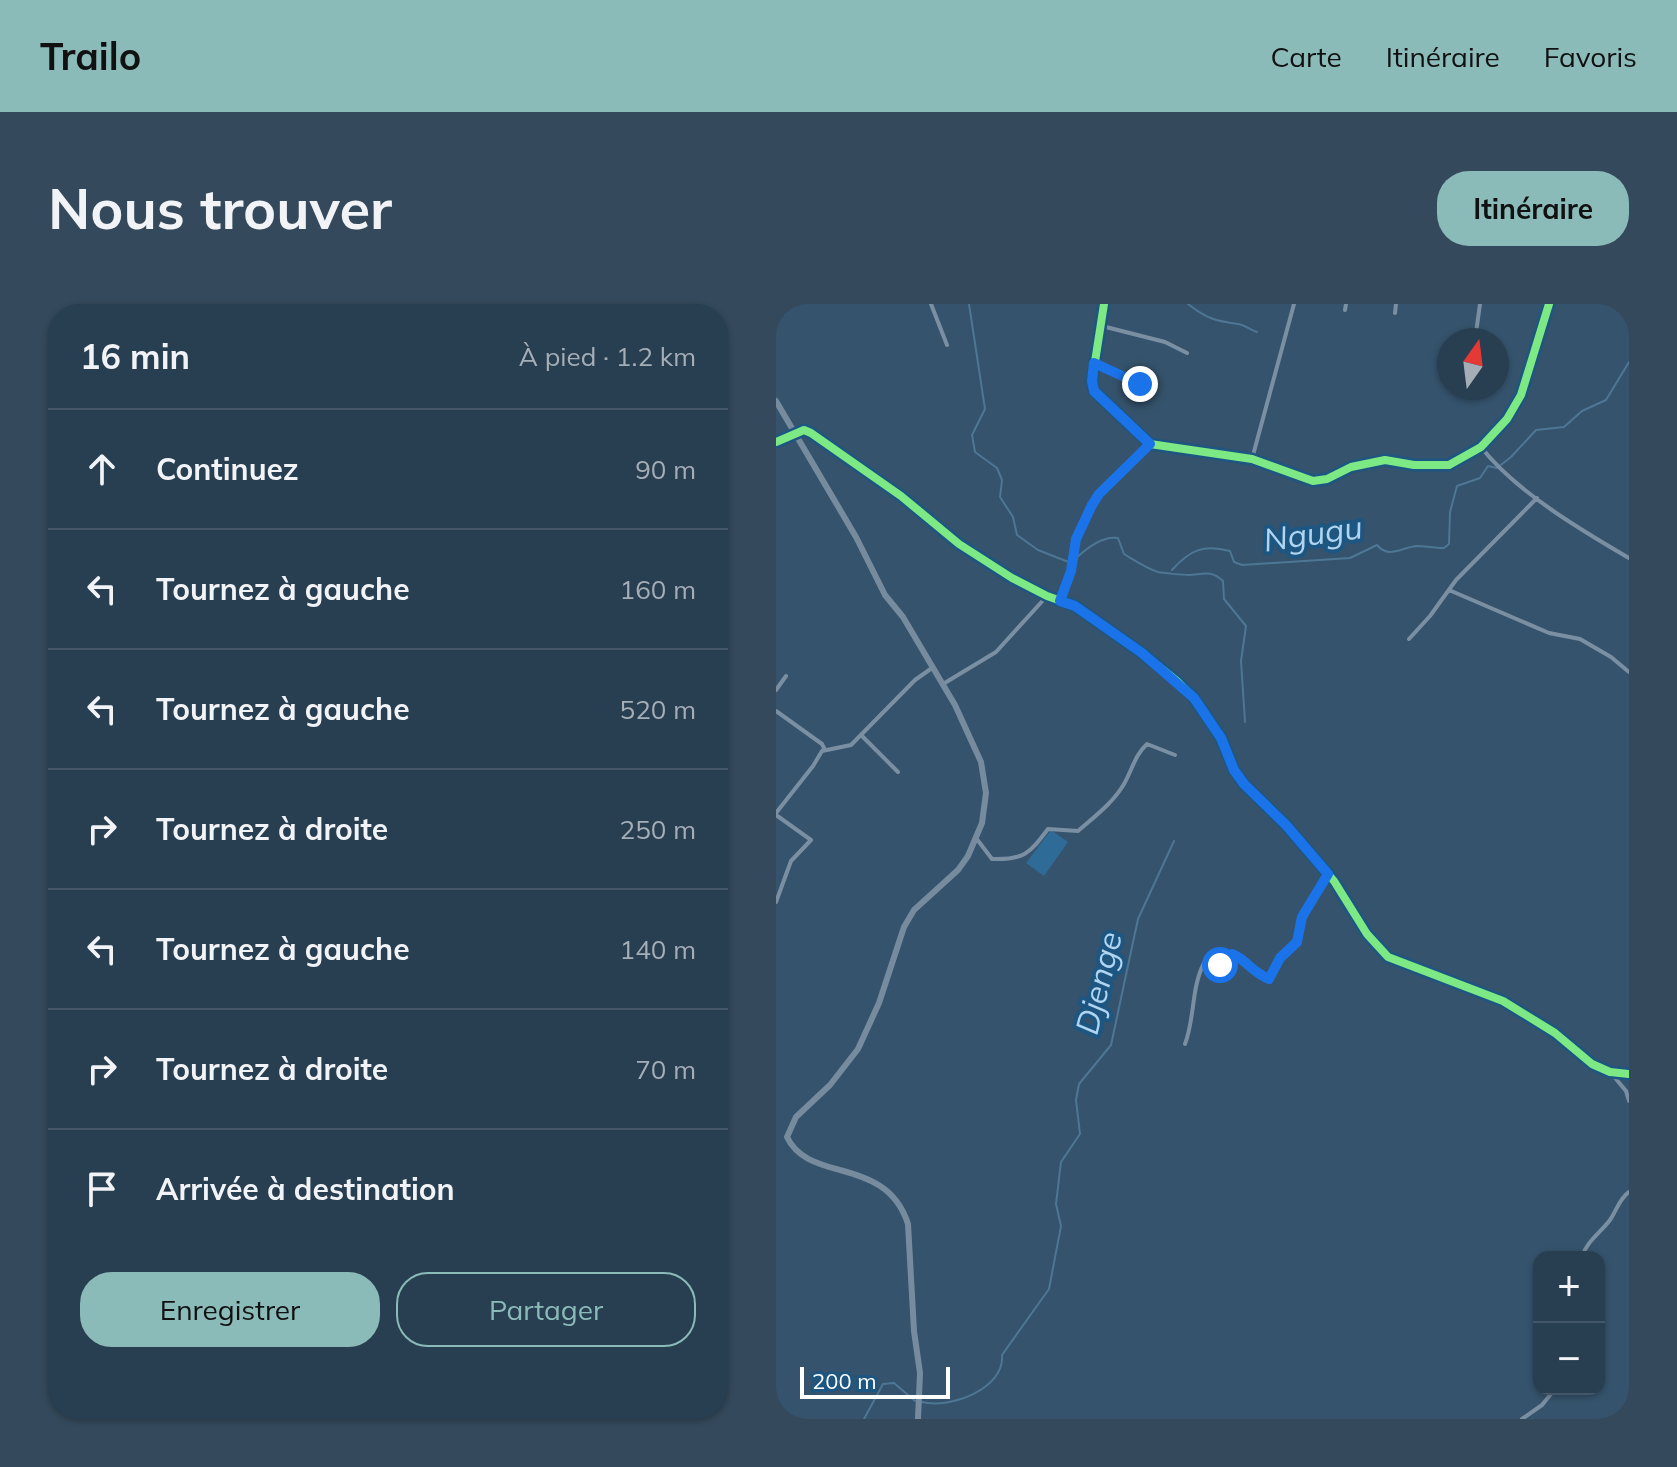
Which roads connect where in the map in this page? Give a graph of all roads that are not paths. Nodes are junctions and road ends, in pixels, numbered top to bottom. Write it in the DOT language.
graph roads {
  1 [pos="786,304"];
  2 [pos="795,304"];
  3 [pos="931,304"];
  4 [pos="1104,304"];
  5 [pos="1294,304"];
  6 [pos="1396,304"];
  7 [pos="1480,304"];
  8 [pos="1549,304"];
  9 [pos="1395,313"];
  10 [pos="1102,326"];
  11 [pos="1477,328"];
  12 [pos="947,345"];
  13 [pos="1187,353"];
  14 [pos="1094,363"];
  15 [pos="1140,384"];
  16 [pos="776,401"];
  17 [pos="796,436"];
  18 [pos="776,442"];
  19 [pos="1150,444"];
  20 [pos="1481,447"];
  21 [pos="1252,459"];
  22 [pos="1537,498"];
  23 [pos="1629,558"];
  24 [pos="1449,590"];
  25 [pos="1047,596"];
  26 [pos="1060,601"];
  27 [pos="1409,639"];
  28 [pos="932,668"];
  29 [pos="1629,672"];
  30 [pos="786,676"];
  31 [pos="942,684"];
  32 [pos="776,690"];
  33 [pos="776,711"];
  34 [pos="862,736"];
  35 [pos="825,750"];
  36 [pos="1175,755"];
  37 [pos="898,772"];
  38 [pos="777,811"];
  39 [pos="976,838"];
  40 [pos="1328,874"];
  41 [pos="776,902"];
  42 [pos="1185,1044"];
  43 [pos="1610,1072"];
  44 [pos="1629,1074"];
  45 [pos="1629,1101"];
  46 [pos="1629,1185"];
  47 [pos="1629,1192"];
  48 [pos="1623,1196"];
  49 [pos="1584,1251"];
  50 [pos="1550,1395"];
  51 [pos="918,1419"];
  52 [pos="1522,1419"];
  1 -- 2 [label="street"];
  3 -- 12 [label="street"];
  4 -- 10 [label="street"];
  5 -- 21 [label="street"];
  6 -- 9 [label="street"];
  7 -- 11 [label="street"];
  8 -- 20 [label="street"];
  10 -- 13 [label="street"];
  10 -- 14 [label="street"];
  14 -- 15 [label="street"];
  14 -- 19 [label="street"];
  16 -- 17 [label="main road"];
  17 -- 18 [label="street"];
  17 -- 25 [label="street"];
  17 -- 28 [label="main road"];
  19 -- 21 [label="street"];
  19 -- 26 [label="street"];
  20 -- 21 [label="street"];
  20 -- 22 [label="street"];
  22 -- 23 [label="street"];
  22 -- 24 [label="street"];
  24 -- 27 [label="street"];
  24 -- 29 [label="street"];
  25 -- 26 [label="street"];
  25 -- 31 [label="street"];
  26 -- 40 [label="street"];
  28 -- 31 [label="main road"];
  28 -- 34 [label="street"];
  30 -- 32 [label="street"];
  31 -- 39 [label="main road"];
  33 -- 35 [label="street"];
  34 -- 35 [label="street"];
  34 -- 37 [label="street"];
  35 -- 38 [label="street"];
  36 -- 39 [label="street"];
  38 -- 41 [label="street"];
  39 -- 51 [label="main road"];
  40 -- 42 [label="street"];
  40 -- 43 [label="street"];
  43 -- 44 [label="street"];
  43 -- 45 [label="street"];
  46 -- 48 [label="street"];
  47 -- 48 [label="street"];
  48 -- 49 [label="street"];
  50 -- 52 [label="street"];
}
